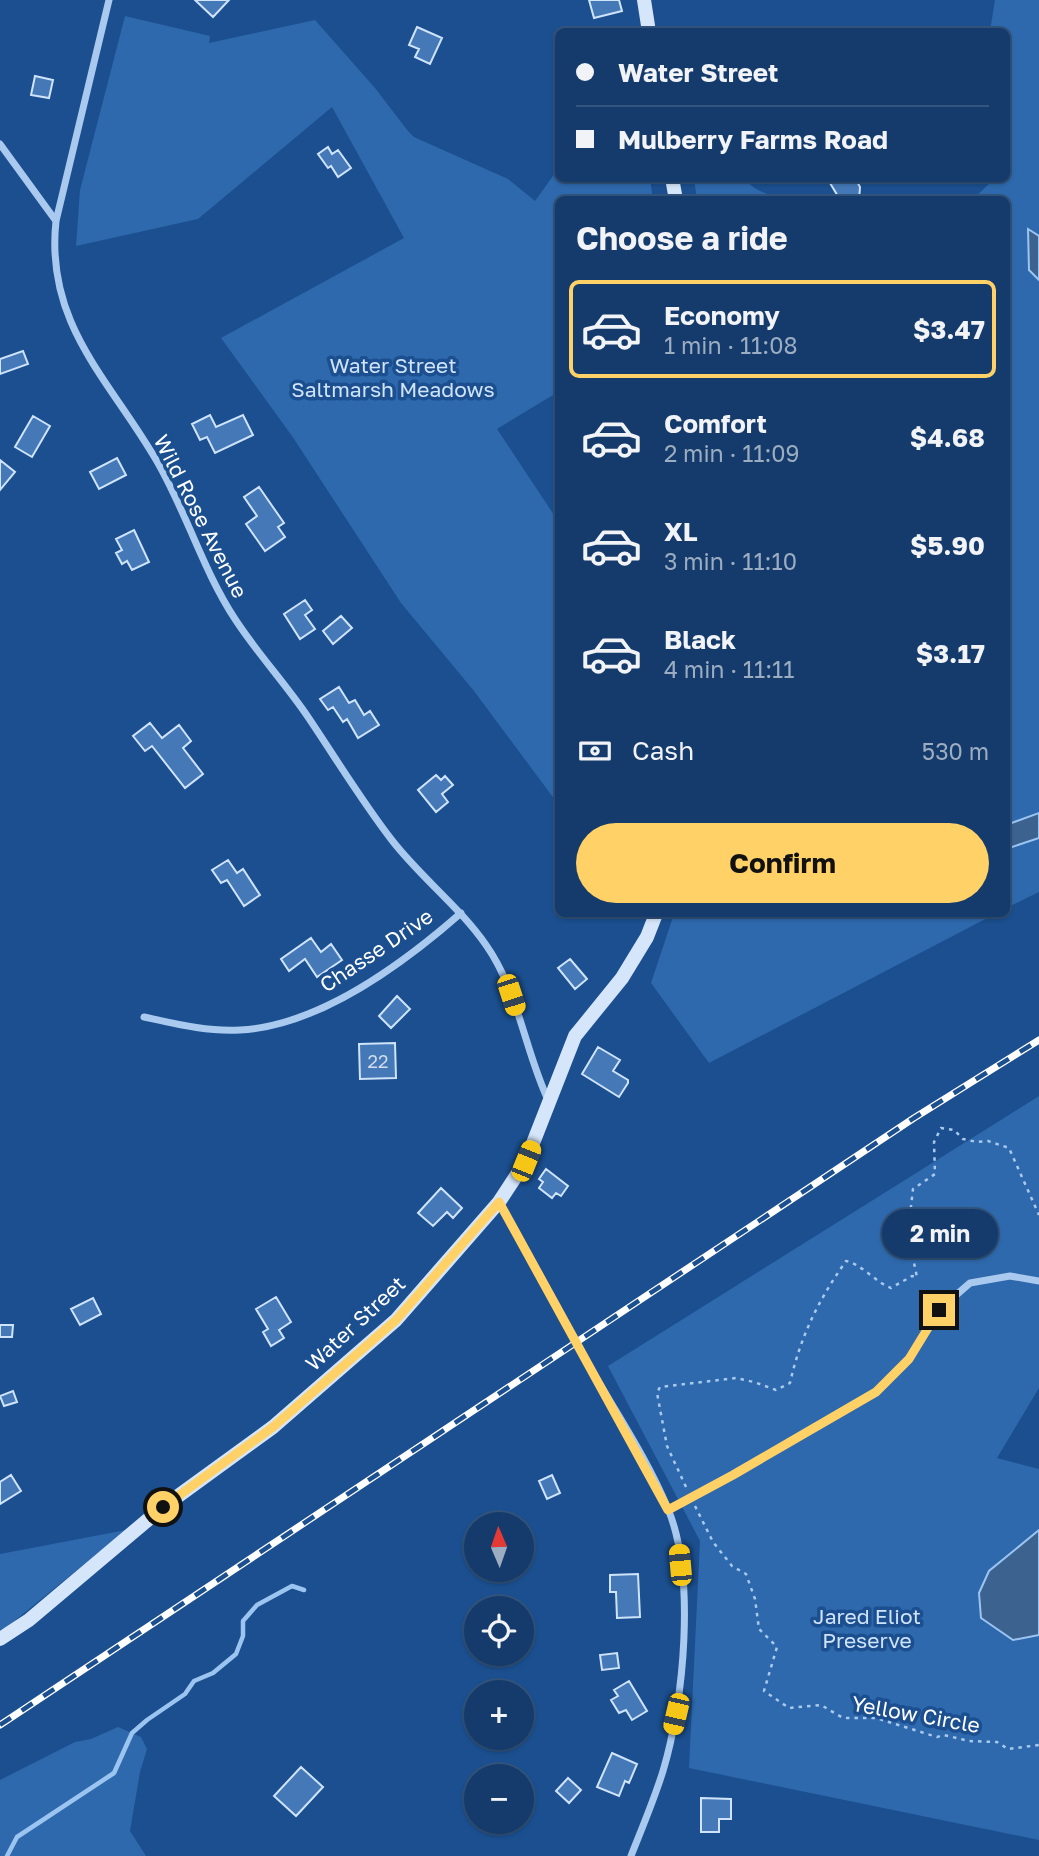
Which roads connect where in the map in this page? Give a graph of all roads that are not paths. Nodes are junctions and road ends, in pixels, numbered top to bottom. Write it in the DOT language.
graph roads {
  1 [pos="109,0"];
  2 [pos="644,0"];
  3 [pos="648,28"];
  4 [pos="0,144"];
  5 [pos="56,221"];
  6 [pos="461,913"];
  7 [pos="655,917"];
  8 [pos="145,1017"];
  9 [pos="549,1103"];
  10 [pos="499,1202"];
  11 [pos="1039,1281"];
  12 [pos="668,1510"];
  13 [pos="0,1639"];
  14 [pos="631,1856"];
  1 -- 5 [label="street, Wild Rose Avenue"];
  2 -- 3 [label="main road"];
  4 -- 5 [label="street"];
  5 -- 6 [label="street, Wild Rose Avenue"];
  6 -- 8 [label="street, Chasse Drive"];
  6 -- 9 [label="street, Wild Rose Avenue"];
  7 -- 9 [label="main road, Water Street"];
  9 -- 10 [label="main road, Water Street"];
  10 -- 12 [label="street, bridge"];
  10 -- 13 [label="main road, Water Street"];
  11 -- 12 [label="street"];
  12 -- 14 [label="street"];
}
